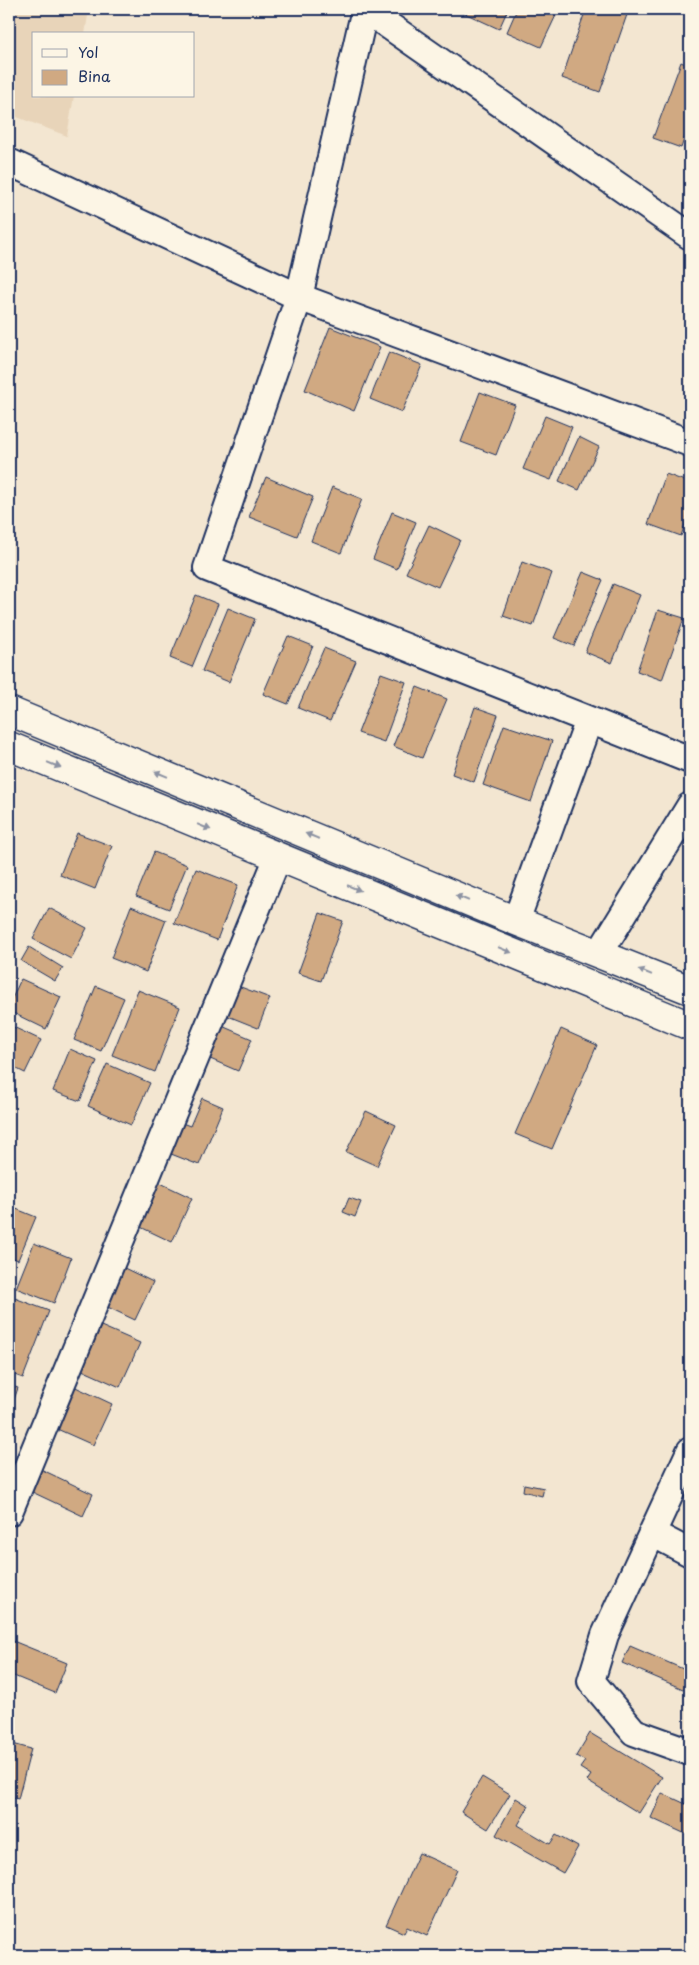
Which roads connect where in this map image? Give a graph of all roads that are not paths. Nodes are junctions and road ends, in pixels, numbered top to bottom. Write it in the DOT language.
graph roads {
  1 [pos="365,9"];
  2 [pos="9,162"];
  3 [pos="690,236"];
  4 [pos="299,297"];
  5 [pos="690,442"];
  6 [pos="9,711"];
  7 [pos="589,720"];
  8 [pos="9,746"];
  9 [pos="690,760"];
  10 [pos="690,806"];
  11 [pos="278,857"];
  12 [pos="516,921"];
  13 [pos="599,954"];
  14 [pos="690,990"];
  15 [pos="690,1026"];
  16 [pos="690,1451"];
  17 [pos="9,1512"];
  18 [pos="652,1533"];
  19 [pos="690,1553"];
  20 [pos="690,1752"];
  1 -- 3 [label="street"];
  1 -- 4 [label="street"];
  2 -- 4 [label="street"];
  4 -- 5 [label="street"];
  4 -- 7 [label="street"];
  12 -- 6 [label="main road, one-way"];
  7 -- 9 [label="street"];
  7 -- 12 [label="street"];
  8 -- 11 [label="main road, one-way"];
  10 -- 13 [label="street"];
  11 -- 15 [label="main road, one-way"];
  11 -- 17 [label="street"];
  12 -- 13 [label="main road"];
  14 -- 13 [label="main road, one-way"];
  16 -- 18 [label="street"];
  18 -- 19 [label="street"];
  18 -- 20 [label="street"];
}
